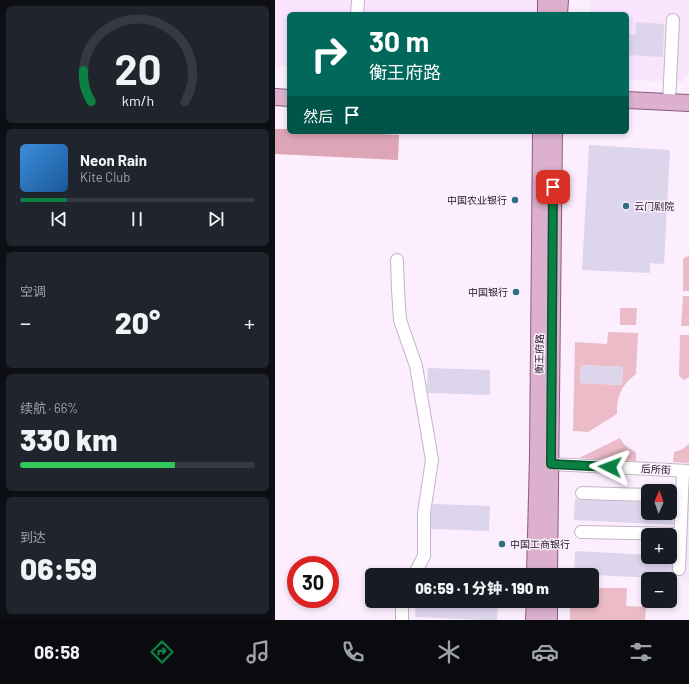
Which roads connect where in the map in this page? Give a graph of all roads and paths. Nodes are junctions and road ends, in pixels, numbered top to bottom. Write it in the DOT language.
graph roads {
  1 [pos="358,0"];
  2 [pos="546,0"];
  3 [pos="560,0"];
  4 [pos="357,12"];
  5 [pos="545,12"];
  6 [pos="559,12"];
  7 [pos="673,20"];
  8 [pos="275,89"];
  9 [pos="287,90"];
  10 [pos="275,97"];
  11 [pos="287,98"];
  12 [pos="629,100"];
  13 [pos="669,102"];
  14 [pos="689,103"];
  15 [pos="629,109"];
  16 [pos="689,111"];
  17 [pos="541,134"];
  18 [pos="554,134"];
  19 [pos="397,260"];
  20 [pos="551,464"];
  21 [pos="686,471"];
  22 [pos="582,493"];
  23 [pos="677,493"];
  24 [pos="641,495"];
  25 [pos="677,505"];
  26 [pos="581,532"];
  27 [pos="680,534"];
  28 [pos="417,568"];
  29 [pos="535,568"];
  30 [pos="549,568"];
  31 [pos="679,569"];
  32 [pos="402,608"];
  33 [pos="535,608"];
  34 [pos="549,608"];
  35 [pos="402,620"];
  36 [pos="534,620"];
  37 [pos="549,620"];
  1 -- 4 [label="street"];
  2 -- 5 [label="main road"];
  3 -- 6 [label="main road"];
  7 -- 13 [label="street"];
  8 -- 9 [label="main road"];
  10 -- 11 [label="main road"];
  12 -- 13 [label="main road"];
  13 -- 14 [label="main road"];
  15 -- 16 [label="main road"];
  17 -- 29 [label="main road, 衡王府路"];
  18 -- 20 [label="main road, 衡王府路"];
  19 -- 28 [label="street"];
  20 -- 21 [label="street, 后所街"];
  20 -- 30 [label="main road, 衡王府路"];
  21 -- 23 [label="street"];
  22 -- 24 [label="street"];
  25 -- 27 [label="street"];
  26 -- 27 [label="street"];
  27 -- 31 [label="street"];
  32 -- 35 [label="street"];
  33 -- 36 [label="main road"];
  34 -- 37 [label="main road"];
}
